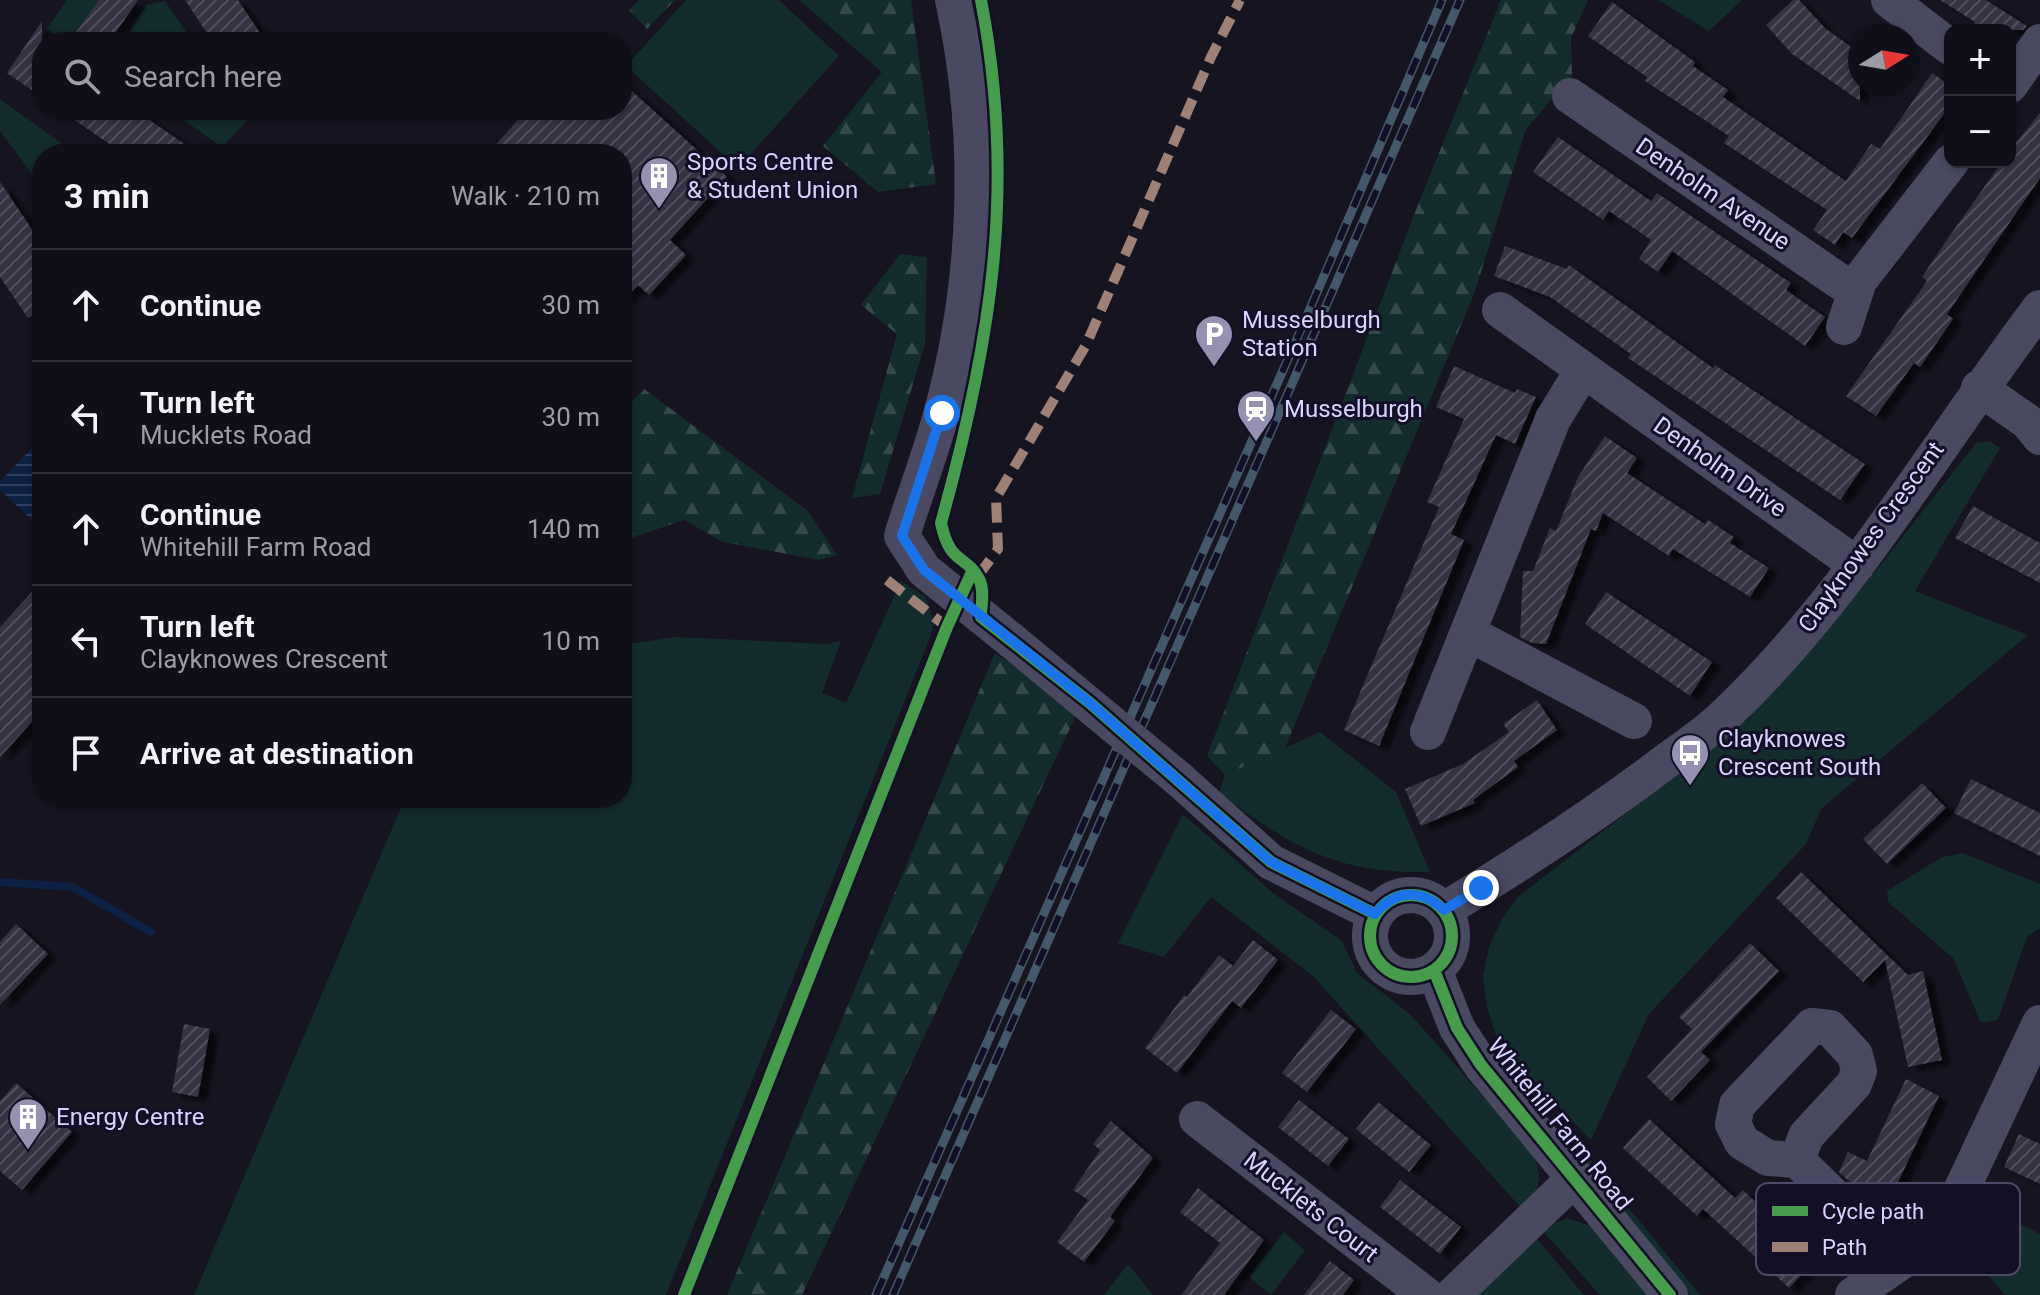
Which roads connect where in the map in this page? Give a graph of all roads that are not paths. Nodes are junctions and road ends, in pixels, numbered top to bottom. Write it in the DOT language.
graph roads {
  1 [pos="953,0"];
  2 [pos="1889,0"];
  3 [pos="1944,42"];
  4 [pos="2040,42"];
  5 [pos="2016,76"];
  6 [pos="1570,96"];
  7 [pos="1946,168"];
  8 [pos="1855,292"];
  9 [pos="2040,308"];
  10 [pos="1500,310"];
  11 [pos="1844,327"];
  12 [pos="1583,370"];
  13 [pos="1979,388"];
  14 [pos="2040,437"];
  15 [pos="1857,565"];
  16 [pos="1470,634"];
  17 [pos="1634,721"];
  18 [pos="1428,732"];
  19 [pos="1444,910"];
  20 [pos="1375,914"];
  21 [pos="1434,970"];
  22 [pos="2040,1023"];
  23 [pos="2033,1061"];
  24 [pos="1197,1119"];
  25 [pos="1797,1160"];
  26 [pos="1576,1177"];
  27 [pos="1820,1183"];
  28 [pos="1967,1183"];
  29 [pos="1882,1275"];
  30 [pos="1426,1295"];
  31 [pos="1453,1295"];
  32 [pos="1670,1295"];
  33 [pos="1853,1295"];
  1 -- 20 [label="street, bridge"];
  2 -- 3 [label="street"];
  4 -- 5 [label="street"];
  6 -- 8 [label="street, Denholm Avenue"];
  7 -- 8 [label="street"];
  8 -- 11 [label="street"];
  9 -- 13 [label="street, Clayknowes Crescent"];
  10 -- 12 [label="street, Denholm Drive"];
  12 -- 15 [label="street, Denholm Drive"];
  12 -- 16 [label="street"];
  13 -- 14 [label="street"];
  13 -- 15 [label="street, Clayknowes Crescent"];
  15 -- 19 [label="street, Clayknowes Crescent"];
  16 -- 17 [label="street"];
  16 -- 18 [label="street"];
  19 -- 20 [label="street"];
  19 -- 21 [label="street"];
  20 -- 21 [label="street"];
  21 -- 26 [label="street, Whitehill Farm Road"];
  22 -- 23 [label="street"];
  23 -- 28 [label="street"];
  24 -- 30 [label="street, Mucklets Court"];
  25 -- 27 [label="street"];
  26 -- 31 [label="street"];
  26 -- 32 [label="street, Whitehill Farm Road"];
  29 -- 33 [label="street"];
}
